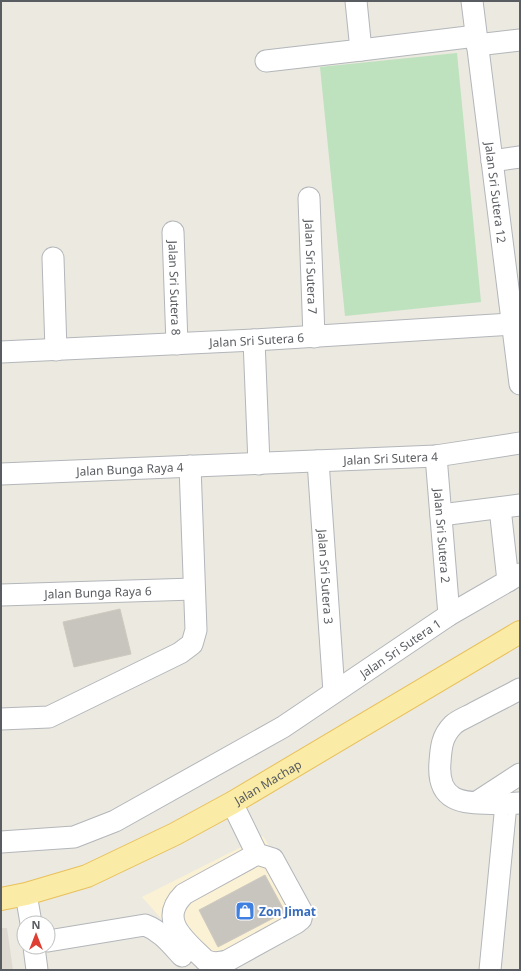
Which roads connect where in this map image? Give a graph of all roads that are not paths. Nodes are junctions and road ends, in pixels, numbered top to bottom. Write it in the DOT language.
graph roads {
  1 [pos="356,1"];
  2 [pos="472,1"];
  3 [pos="520,40"];
  4 [pos="477,41"];
  5 [pos="361,50"];
  6 [pos="266,61"];
  7 [pos="520,157"];
  8 [pos="492,161"];
  9 [pos="309,198"];
  10 [pos="173,232"];
  11 [pos="53,258"];
  12 [pos="512,324"];
  13 [pos="314,337"];
  14 [pos="254,340"];
  15 [pos="177,344"];
  16 [pos="56,350"];
  17 [pos="1,352"];
  18 [pos="520,384"];
  19 [pos="520,443"];
  20 [pos="436,456"];
  21 [pos="318,461"];
  22 [pos="259,464"];
  23 [pos="190,466"];
  24 [pos="1,474"];
  25 [pos="510,506"];
  26 [pos="441,515"];
  27 [pos="514,577"];
  28 [pos="194,589"];
  29 [pos="1,595"];
  30 [pos="449,615"];
  31 [pos="520,632"];
  32 [pos="520,689"];
  33 [pos="334,692"];
  34 [pos="1,719"];
  35 [pos="520,774"];
  36 [pos="478,802"];
  37 [pos="232,803"];
  38 [pos="513,803"];
  39 [pos="1,842"];
  40 [pos="257,854"];
  41 [pos="26,894"];
  42 [pos="1,899"];
  43 [pos="29,915"];
  44 [pos="56,940"];
  45 [pos="35,955"];
  46 [pos="37,970"];
  47 [pos="194,970"];
  48 [pos="490,970"];
  1 -- 5 [label="street"];
  2 -- 4 [label="street, Jalan Sri Sutera 12"];
  3 -- 4 [label="street"];
  4 -- 5 [label="street"];
  4 -- 8 [label="street, Jalan Sri Sutera 12"];
  5 -- 6 [label="street"];
  7 -- 8 [label="street"];
  8 -- 12 [label="street, Jalan Sri Sutera 12"];
  9 -- 13 [label="street, Jalan Sri Sutera 7"];
  10 -- 15 [label="street, Jalan Sri Sutera 8"];
  11 -- 16 [label="street"];
  12 -- 13 [label="street, Jalan Sri Sutera 6"];
  12 -- 18 [label="street, Jalan Sri Sutera 12"];
  13 -- 14 [label="street, Jalan Sri Sutera 6"];
  14 -- 15 [label="street, Jalan Sri Sutera 6"];
  14 -- 22 [label="street"];
  15 -- 16 [label="street, Jalan Sri Sutera 6"];
  16 -- 17 [label="street, Jalan Sri Sutera 6"];
  19 -- 20 [label="street, Jalan Sri Sutera 4"];
  20 -- 21 [label="street, Jalan Sri Sutera 4"];
  20 -- 26 [label="street, Jalan Sri Sutera 2"];
  21 -- 22 [label="street, Jalan Sri Sutera 4"];
  21 -- 33 [label="street, Jalan Sri Sutera 3"];
  22 -- 23 [label="street, Jalan Bunga Raya 4"];
  23 -- 24 [label="street, Jalan Bunga Raya 4"];
  23 -- 28 [label="street"];
  25 -- 26 [label="street"];
  25 -- 27 [label="street"];
  26 -- 30 [label="street, Jalan Sri Sutera 2"];
  27 -- 30 [label="street, Jalan Sri Sutera 1"];
  28 -- 29 [label="street, Jalan Bunga Raya 6"];
  28 -- 34 [label="street"];
  30 -- 33 [label="street, Jalan Sri Sutera 1"];
  31 -- 37 [label="main road, Jalan Machap"];
  32 -- 36 [label="street"];
  33 -- 39 [label="street, Jalan Sri Sutera 1"];
  35 -- 36 [label="street"];
  36 -- 38 [label="street"];
  37 -- 40 [label="street"];
  37 -- 41 [label="main road, Jalan Machap"];
  38 -- 48 [label="street"];
  40 -- 40 [label="street"];
  41 -- 42 [label="main road, Jalan Machap"];
  41 -- 43 [label="street"];
  44 -- 47 [label="street"];
  45 -- 46 [label="street"];
}
